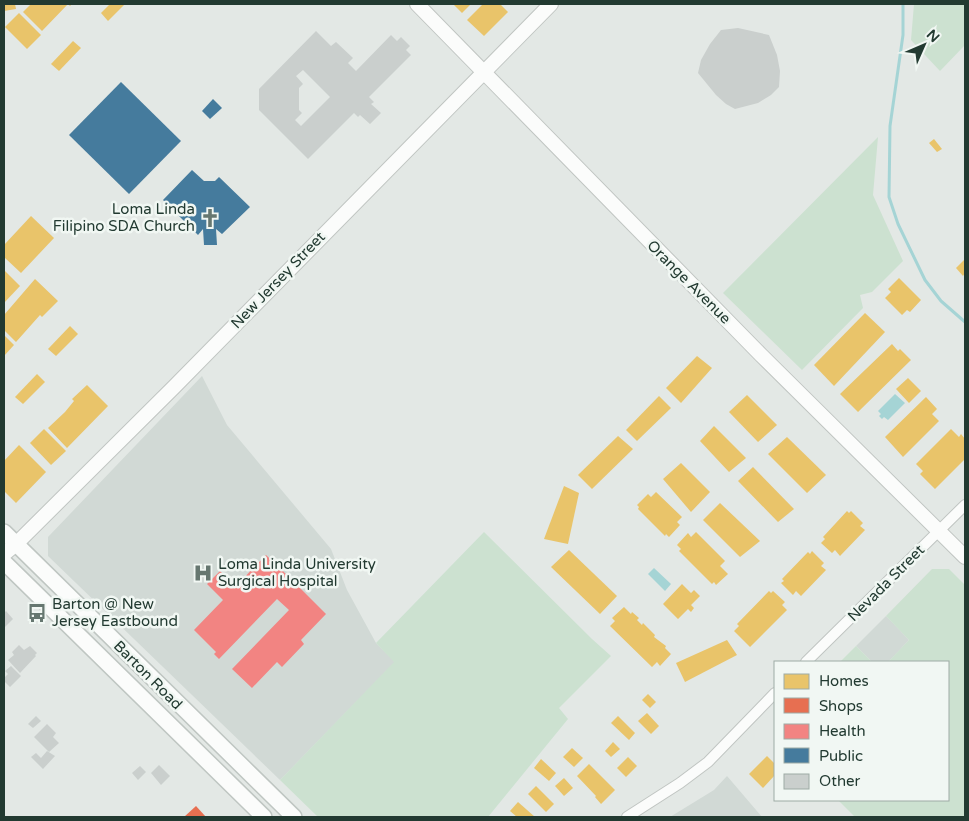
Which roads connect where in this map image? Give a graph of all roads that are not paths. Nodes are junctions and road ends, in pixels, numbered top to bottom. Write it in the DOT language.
graph roads {
  1 [pos="417,4"];
  2 [pos="546,6"];
  3 [pos="483,72"];
  4 [pos="965,505"];
  5 [pos="938,530"];
  6 [pos="4,532"];
  7 [pos="16,544"];
  8 [pos="4,554"];
  9 [pos="965,557"];
  10 [pos="4,562"];
  11 [pos="807,661"];
  12 [pos="774,695"];
  13 [pos="264,817"];
  14 [pos="294,817"];
  15 [pos="627,817"];
  1 -- 3 [label="street, Orange Avenue"];
  2 -- 3 [label="street, New Jersey Street"];
  3 -- 5 [label="street, Orange Avenue"];
  3 -- 7 [label="street, New Jersey Street"];
  4 -- 5 [label="street, Nevada Street"];
  5 -- 9 [label="street, Orange Avenue"];
  5 -- 11 [label="street, Nevada Street"];
  6 -- 7 [label="main road, Barton Road"];
  7 -- 8 [label="street, New Jersey Street"];
  7 -- 14 [label="main road, Barton Road"];
  10 -- 13 [label="main road, Barton Road"];
  12 -- 15 [label="street"];
}
